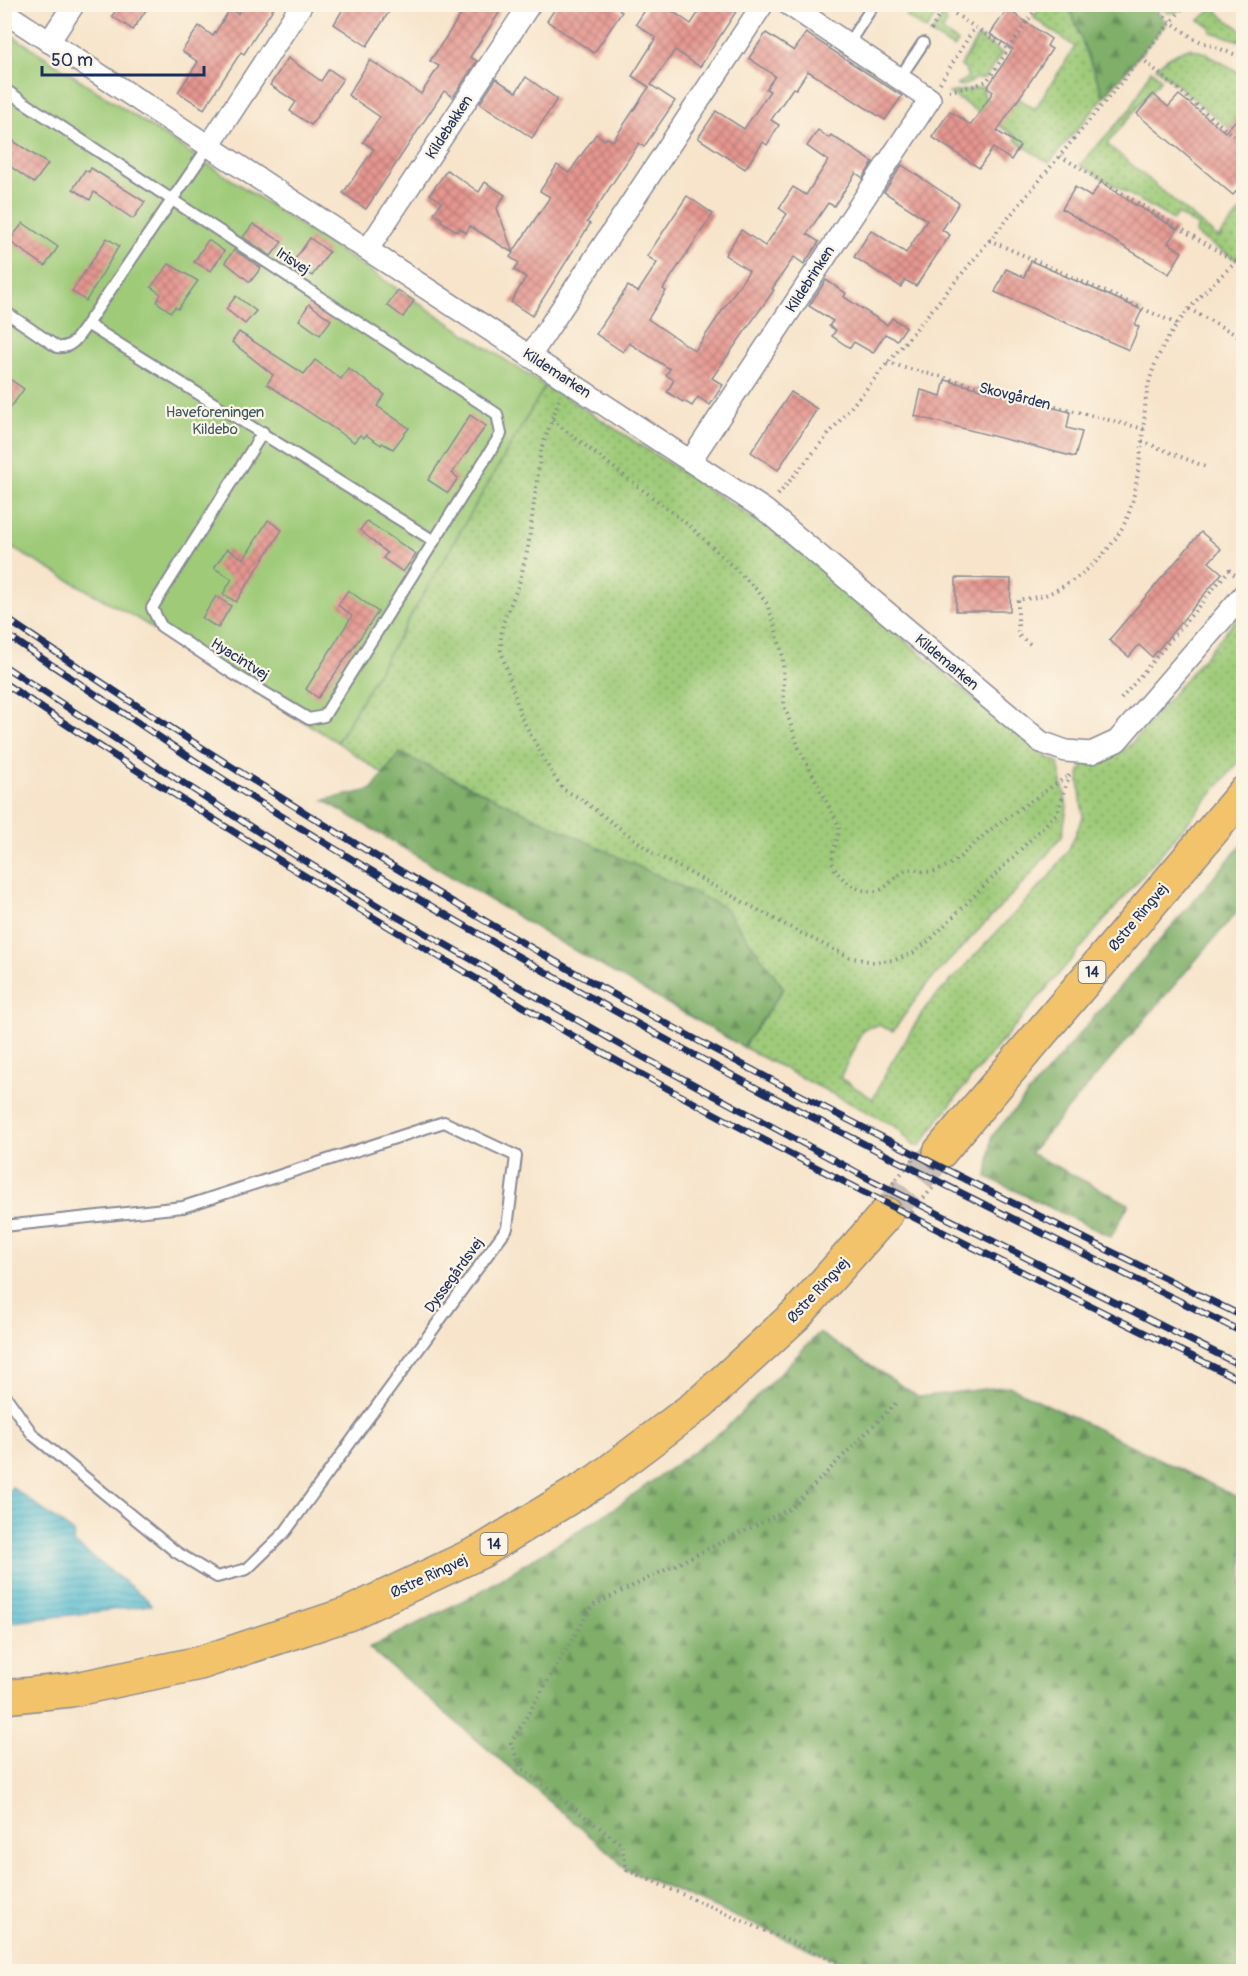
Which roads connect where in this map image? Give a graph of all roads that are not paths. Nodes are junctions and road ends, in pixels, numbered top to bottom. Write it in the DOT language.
graph roads {
  1 [pos="74,4"];
  2 [pos="302,4"];
  3 [pos="530,4"];
  4 [pos="763,4"];
  5 [pos="788,4"];
  6 [pos="874,4"];
  7 [pos="4,12"];
  8 [pos="49,42"];
  9 [pos="923,43"];
  10 [pos="848,44"];
  11 [pos="899,79"];
  12 [pos="4,89"];
  13 [pos="209,146"];
  14 [pos="172,199"];
  15 [pos="368,249"];
  16 [pos="4,311"];
  17 [pos="87,324"];
  18 [pos="530,356"];
  19 [pos="263,432"];
  20 [pos="691,460"];
  21 [pos="468,485"];
  22 [pos="434,541"];
  23 [pos="1244,594"];
  24 [pos="1244,793"];
  25 [pos="933,1161"];
  26 [pos="893,1208"];
  27 [pos="4,1226"];
  28 [pos="4,1394"];
  29 [pos="4,1697"];
  1 -- 8 [label="street"];
  2 -- 13 [label="street"];
  3 -- 15 [label="street, Kildebakken"];
  4 -- 18 [label="street"];
  5 -- 10 [label="street"];
  6 -- 10 [label="lane"];
  7 -- 8 [label="street, Kildemarken"];
  8 -- 13 [label="street, Kildemarken"];
  9 -- 11 [label="lane"];
  10 -- 11 [label="street"];
  11 -- 20 [label="street, Kildebrinken"];
  12 -- 14 [label="lane, Irisvej"];
  13 -- 14 [label="lane"];
  13 -- 15 [label="street, Kildemarken"];
  14 -- 17 [label="lane"];
  14 -- 21 [label="lane, Irisvej"];
  15 -- 18 [label="street, Kildemarken"];
  16 -- 17 [label="lane"];
  17 -- 19 [label="lane"];
  18 -- 20 [label="street, Kildemarken"];
  19 -- 22 [label="lane"];
  19 -- 22 [label="lane, Hyacintvej"];
  20 -- 23 [label="street, Kildemarken"];
  21 -- 22 [label="lane, Hyacintvej"];
  24 -- 25 [label="main road, Østre Ringvej / 14"];
  26 -- 29 [label="main road, Østre Ringvej / 14"];
  27 -- 28 [label="lane, Dyssegårdsvej"];
}
